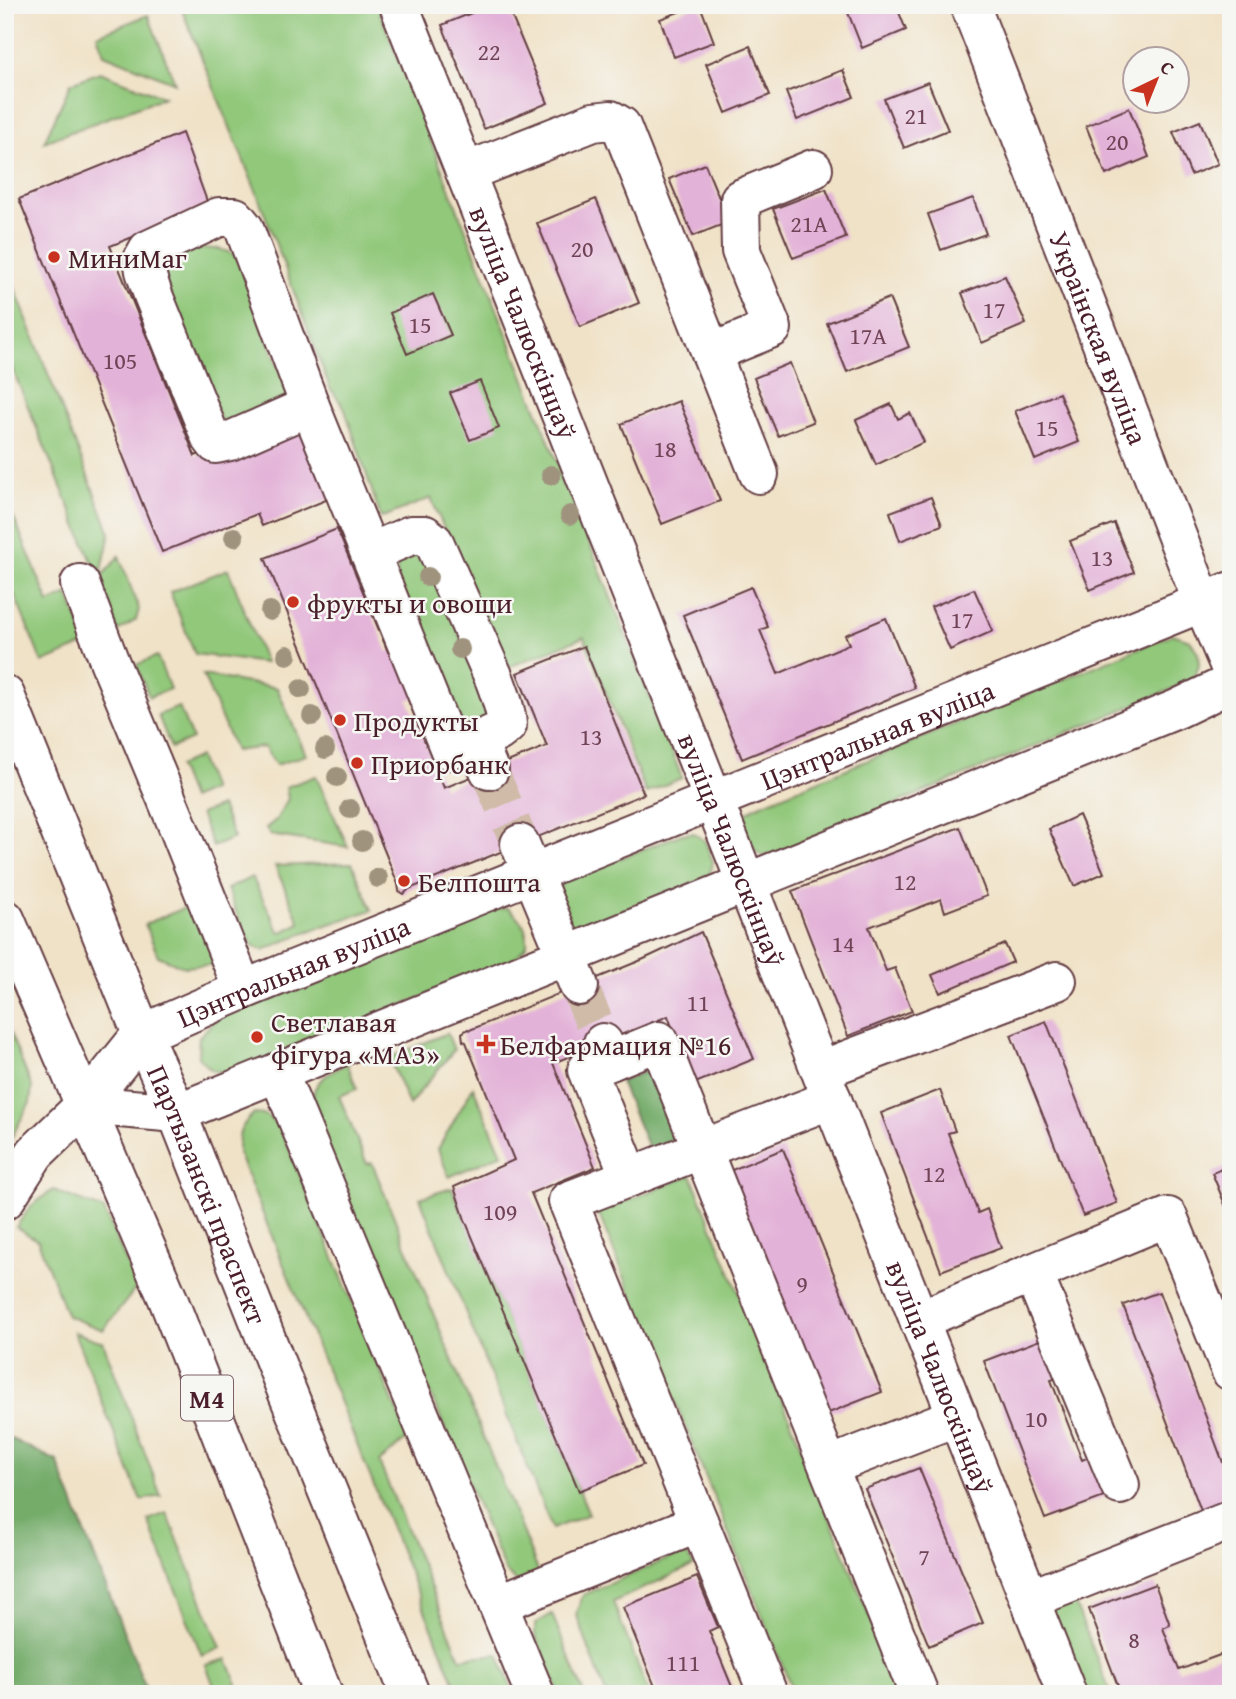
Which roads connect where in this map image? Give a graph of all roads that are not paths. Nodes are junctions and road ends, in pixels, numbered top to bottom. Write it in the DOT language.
graph roads {
  1 [pos="399,5"];
  2 [pos="970,5"];
  3 [pos="813,169"];
  4 [pos="466,172"];
  5 [pos="711,353"];
  6 [pos="310,406"];
  7 [pos="759,474"];
  8 [pos="370,553"];
  9 [pos="80,584"];
  10 [pos="1217,597"];
  11 [pos="1231,670"];
  12 [pos="1231,683"];
  13 [pos="5,695"];
  14 [pos="714,800"];
  15 [pos="526,859"];
  16 [pos="746,883"];
  17 [pos="5,919"];
  18 [pos="573,971"];
  19 [pos="1058,981"];
  20 [pos="243,990"];
  21 [pos="142,1034"];
  22 [pos="278,1072"];
  23 [pos="826,1084"];
  24 [pos="85,1105"];
  25 [pos="177,1112"];
  26 [pos="704,1149"];
  27 [pos="630,1177"];
  28 [pos="5,1200"];
  29 [pos="1033,1273"];
  30 [pos="919,1320"];
  31 [pos="1231,1371"];
  32 [pos="958,1416"];
  33 [pos="829,1466"];
  34 [pos="1120,1485"];
  35 [pos="1231,1520"];
  36 [pos="699,1523"];
  37 [pos="1030,1599"];
  38 [pos="498,1604"];
  39 [pos="323,1694"];
  40 [pos="410,1694"];
  41 [pos="535,1694"];
  42 [pos="768,1694"];
  43 [pos="919,1694"];
  44 [pos="1067,1694"];
  1 -- 4 [label="street, вуліца Чалюскінцаў"];
  2 -- 10 [label="street, Украінская вуліца"];
  3 -- 5 [label="street"];
  4 -- 5 [label="street"];
  4 -- 14 [label="street, вуліца Чалюскінцаў"];
  5 -- 7 [label="street"];
  6 -- 6 [label="street"];
  6 -- 8 [label="street"];
  8 -- 8 [label="street"];
  9 -- 20 [label="street"];
  10 -- 11 [label="street, Украінская вуліца"];
  10 -- 14 [label="street, Цэнтральная вуліца"];
  12 -- 16 [label="street"];
  13 -- 21 [label="street, Партызанскі праспект"];
  14 -- 15 [label="street, Цэнтральная вуліца"];
  14 -- 16 [label="street, вуліца Чалюскінцаў"];
  15 -- 18 [label="street"];
  15 -- 20 [label="street, Цэнтральная вуліца"];
  16 -- 18 [label="street"];
  16 -- 23 [label="street, вуліца Чалюскінцаў"];
  17 -- 24 [label="street, М4"];
  18 -- 22 [label="street"];
  19 -- 23 [label="street"];
  20 -- 21 [label="street, Цэнтральная вуліца"];
  21 -- 24 [label="street, Цэнтральная вуліца"];
  21 -- 25 [label="street, Партызанскі праспект"];
  22 -- 25 [label="street"];
  22 -- 38 [label="street"];
  23 -- 26 [label="street"];
  23 -- 30 [label="street, вуліца Чалюскінцаў"];
  24 -- 25 [label="street"];
  24 -- 28 [label="street, Цэнтральная вуліца"];
  24 -- 39 [label="street, М4"];
  25 -- 40 [label="street, Партызанскі праспект"];
  26 -- 27 [label="street"];
  26 -- 27 [label="street"];
  26 -- 33 [label="street"];
  27 -- 36 [label="street"];
  29 -- 30 [label="street"];
  29 -- 31 [label="street"];
  29 -- 34 [label="street"];
  30 -- 32 [label="street, вуліца Чалюскінцаў"];
  32 -- 33 [label="street"];
  32 -- 37 [label="street, вуліца Чалюскінцаў"];
  33 -- 43 [label="street"];
  35 -- 37 [label="street"];
  36 -- 38 [label="street"];
  36 -- 42 [label="street"];
  37 -- 44 [label="street, вуліца Чалюскінцаў"];
  38 -- 41 [label="street"];
}
